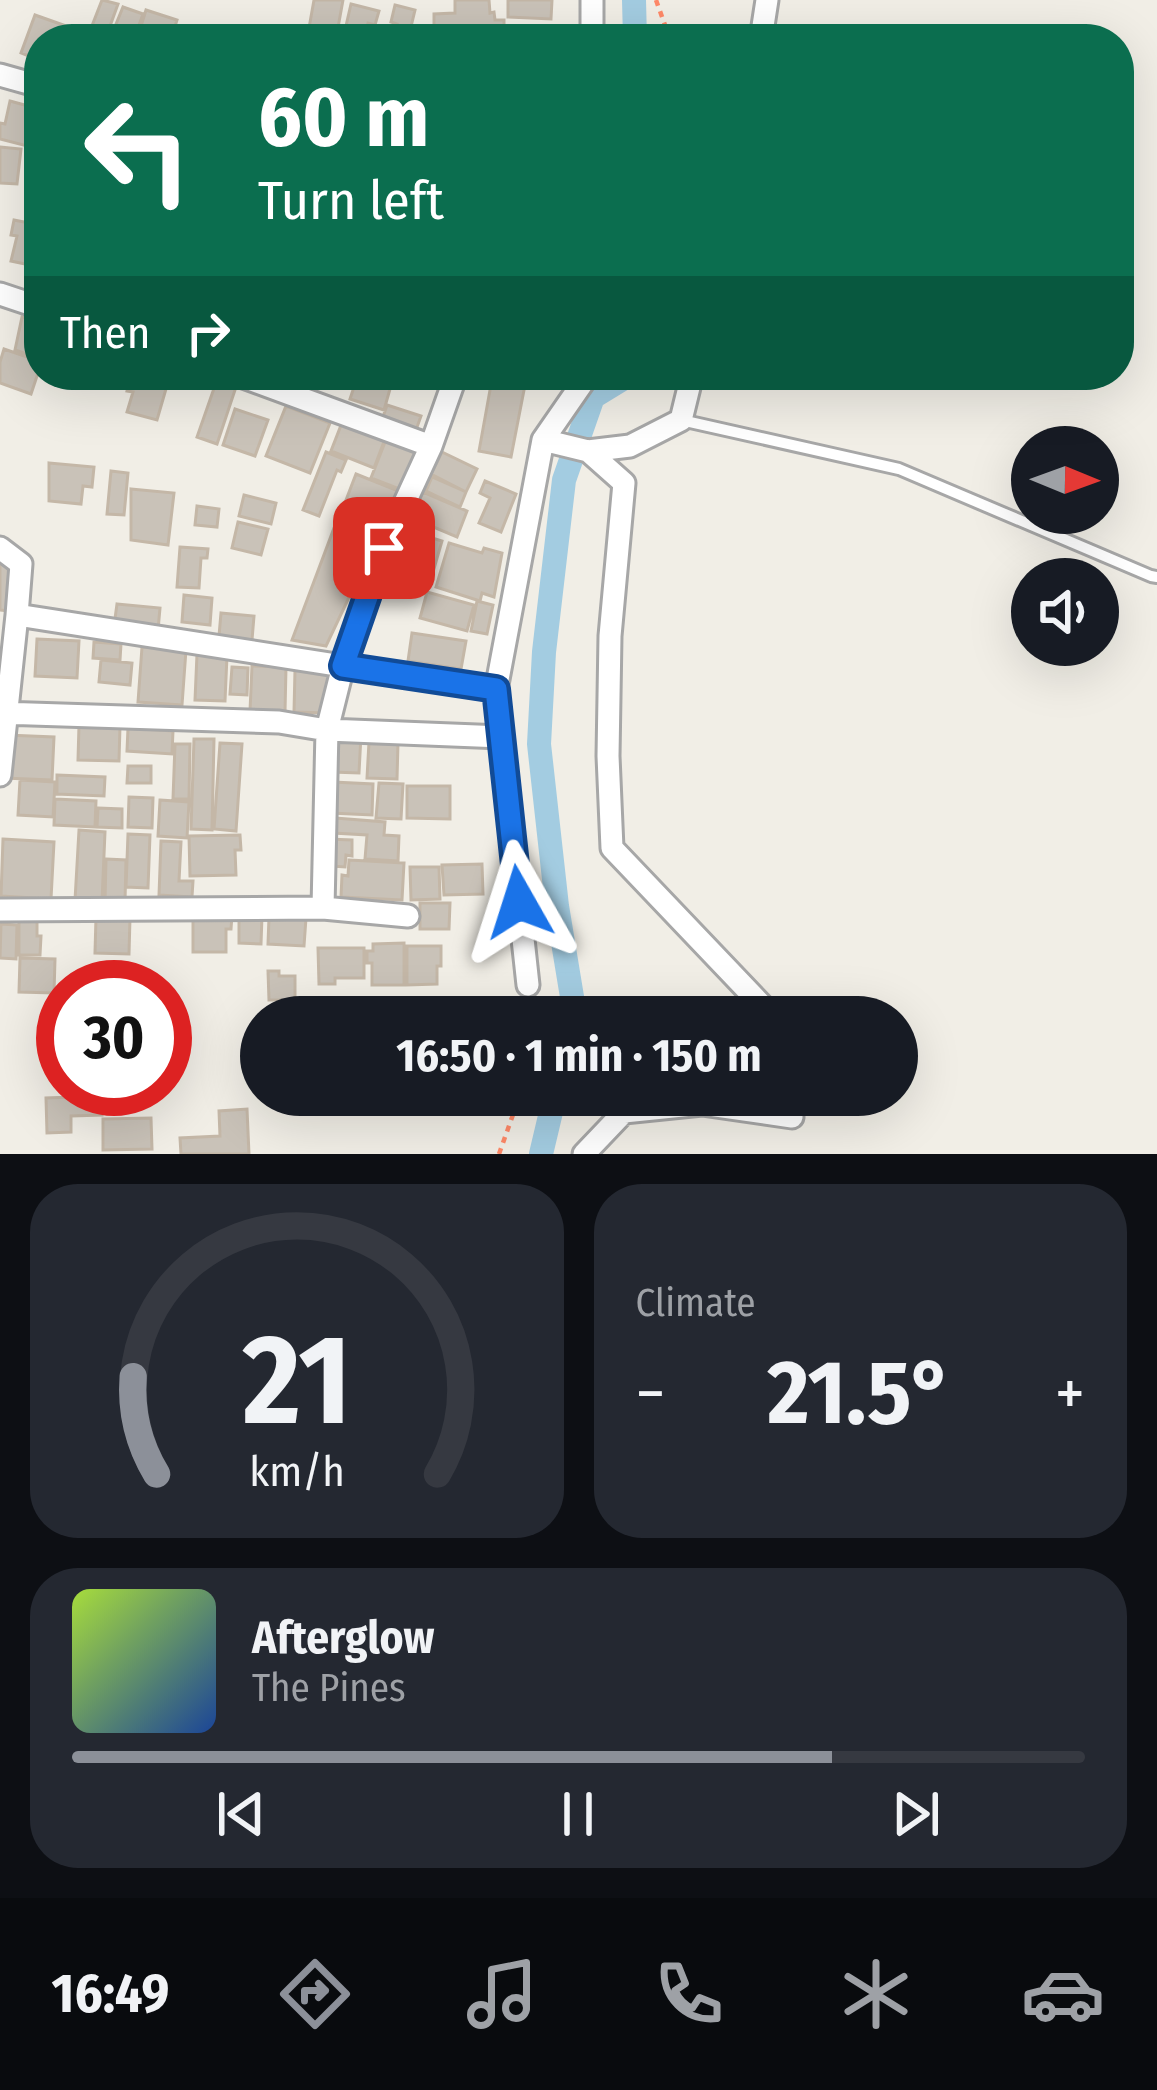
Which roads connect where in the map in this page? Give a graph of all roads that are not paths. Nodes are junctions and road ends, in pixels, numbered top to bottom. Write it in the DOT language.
graph roads {
  1 [pos="279,390"];
  2 [pos="451,390"];
  3 [pos="578,390"];
  4 [pos="688,390"];
  5 [pos="681,420"];
  6 [pos="543,440"];
  7 [pos="431,446"];
  8 [pos="588,451"];
  9 [pos="0,548"];
  10 [pos="1157,577"];
  11 [pos="17,615"];
  12 [pos="343,666"];
  13 [pos="496,689"];
  14 [pos="3,713"];
  15 [pos="327,730"];
  16 [pos="502,736"];
  17 [pos="0,776"];
  18 [pos="323,908"];
  19 [pos="0,910"];
  20 [pos="408,916"];
  21 [pos="527,986"];
  22 [pos="753,996"];
  23 [pos="620,1116"];
  24 [pos="584,1154"];
  1 -- 7 [label="street"];
  2 -- 7 [label="street"];
  3 -- 6 [label="street"];
  4 -- 5 [label="street"];
  5 -- 8 [label="street"];
  5 -- 10 [label="lane"];
  6 -- 8 [label="street"];
  6 -- 13 [label="street"];
  7 -- 12 [label="street"];
  8 -- 22 [label="street"];
  9 -- 11 [label="street"];
  11 -- 12 [label="street"];
  11 -- 14 [label="street"];
  12 -- 13 [label="street"];
  12 -- 15 [label="street"];
  13 -- 16 [label="street"];
  14 -- 15 [label="street"];
  14 -- 17 [label="street"];
  15 -- 16 [label="street"];
  15 -- 18 [label="street"];
  16 -- 21 [label="street"];
  18 -- 19 [label="street"];
  18 -- 20 [label="street"];
  23 -- 24 [label="street"];
}
